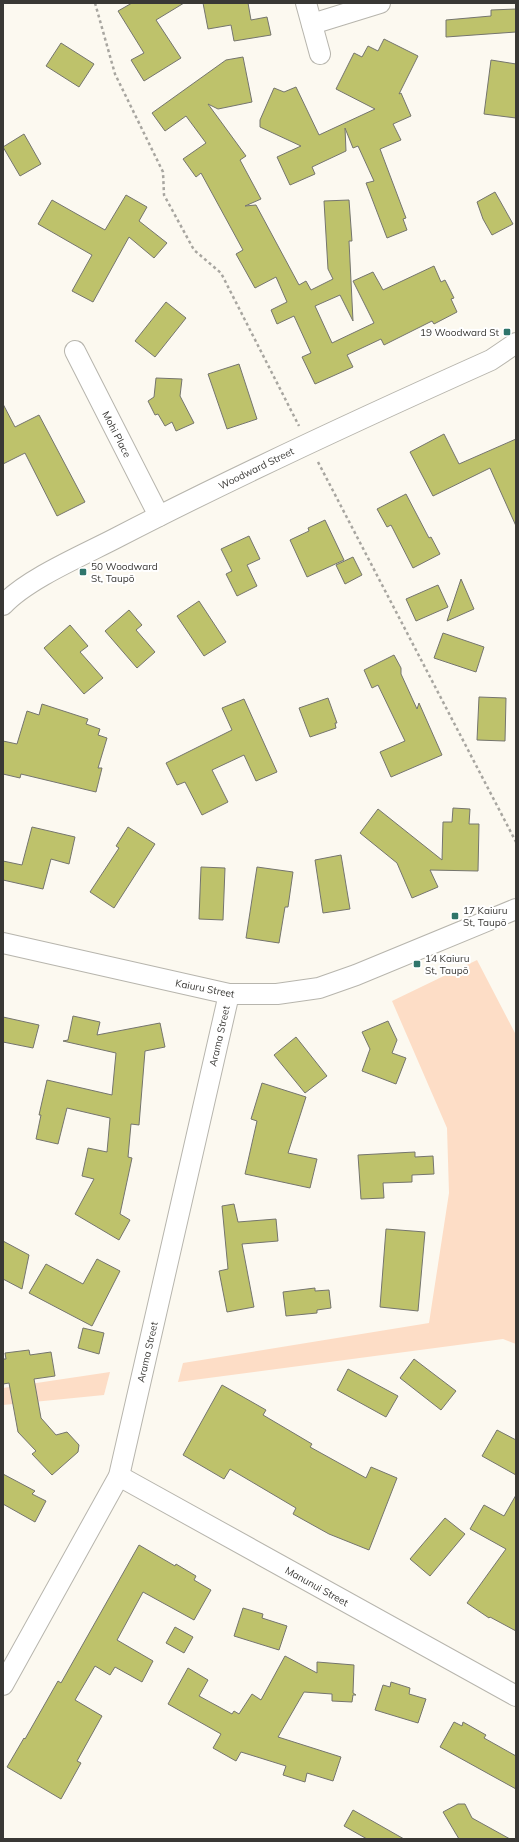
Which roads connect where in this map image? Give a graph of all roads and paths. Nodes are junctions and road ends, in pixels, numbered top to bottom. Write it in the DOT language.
graph roads {
  1 [pos="306,3"];
  2 [pos="380,3"];
  3 [pos="312,24"];
  4 [pos="320,54"];
  5 [pos="516,343"];
  6 [pos="75,351"];
  7 [pos="159,516"];
  8 [pos="3,605"];
  9 [pos="516,909"];
  10 [pos="3,944"];
  11 [pos="229,994"];
  12 [pos="119,1476"];
  13 [pos="3,1685"];
  14 [pos="516,1696"];
  1 -- 3 [label="street"];
  2 -- 3 [label="street"];
  3 -- 4 [label="street"];
  5 -- 7 [label="street, Woodward Street"];
  6 -- 7 [label="street, Mohi Place"];
  7 -- 8 [label="street, Woodward Street"];
  9 -- 11 [label="street, Kaiuru Street"];
  10 -- 11 [label="street, Kaiuru Street"];
  11 -- 12 [label="street, Arama Street"];
  12 -- 13 [label="street, Arama Street"];
  12 -- 14 [label="street, Manunui Street"];
}
